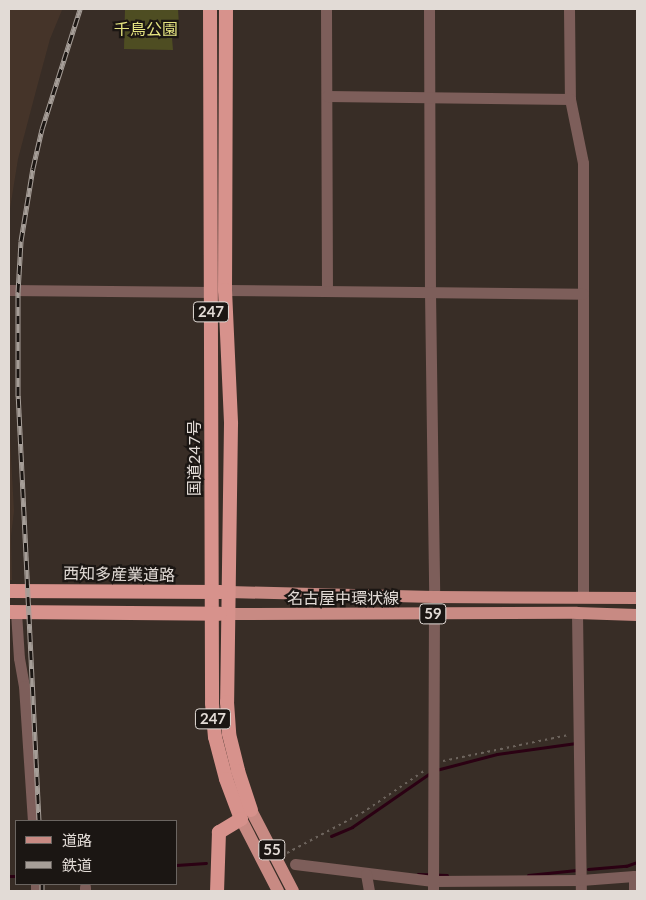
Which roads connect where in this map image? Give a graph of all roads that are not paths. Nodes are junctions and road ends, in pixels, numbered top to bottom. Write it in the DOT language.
graph roads {
  1 [pos="210,9"];
  2 [pos="226,9"];
  3 [pos="326,9"];
  4 [pos="429,9"];
  5 [pos="569,9"];
  6 [pos="327,96"];
  7 [pos="429,98"];
  8 [pos="570,99"];
  9 [pos="9,290"];
  10 [pos="225,290"];
  11 [pos="327,291"];
  12 [pos="211,292"];
  13 [pos="430,292"];
  14 [pos="583,294"];
  15 [pos="9,591"];
  16 [pos="229,592"];
  17 [pos="212,593"];
  18 [pos="583,596"];
  19 [pos="434,598"];
  20 [pos="637,598"];
  21 [pos="12,612"];
  22 [pos="577,613"];
  23 [pos="212,614"];
  24 [pos="228,614"];
  25 [pos="434,614"];
  26 [pos="637,615"];
  27 [pos="246,814"];
  28 [pos="33,820"];
  29 [pos="295,864"];
  30 [pos="366,874"];
  31 [pos="433,881"];
  32 [pos="581,886"];
  33 [pos="217,891"];
  34 [pos="278,891"];
  35 [pos="293,891"];
  36 [pos="369,891"];
  37 [pos="634,891"];
  1 -- 12 [label="highway, 国道247号 / 247"];
  2 -- 10 [label="highway, 247"];
  3 -- 6 [label="street"];
  4 -- 7 [label="street"];
  5 -- 8 [label="street"];
  6 -- 7 [label="street"];
  6 -- 11 [label="street"];
  7 -- 8 [label="street"];
  7 -- 13 [label="street"];
  8 -- 14 [label="street"];
  9 -- 12 [label="street"];
  10 -- 11 [label="street"];
  10 -- 16 [label="highway, 247"];
  11 -- 13 [label="street"];
  12 -- 17 [label="highway, 国道247号 / 247"];
  13 -- 14 [label="street"];
  13 -- 19 [label="street"];
  14 -- 18 [label="street"];
  15 -- 17 [label="highway, 西知多産業道路"];
  16 -- 17 [label="highway, 西知多産業道路"];
  16 -- 19 [label="main road, 名古屋中環状線 / 59"];
  16 -- 24 [label="highway, 247"];
  17 -- 23 [label="highway, 国道247号 / 247"];
  18 -- 19 [label="main road, 名古屋中環状線 / 59"];
  18 -- 20 [label="main road, 名古屋中環状線 / 59"];
  21 -- 23 [label="highway"];
  21 -- 28 [label="street"];
  22 -- 25 [label="main road, 名古屋中環状線 / 59"];
  22 -- 26 [label="main road, 名古屋中環状線 / 59"];
  22 -- 32 [label="street"];
  23 -- 24 [label="highway"];
  23 -- 27 [label="highway, 国道247号 / 247"];
  24 -- 25 [label="main road, 名古屋中環状線 / 59"];
  24 -- 27 [label="highway, 247"];
  25 -- 31 [label="street"];
  27 -- 33 [label="highway"];
  27 -- 34 [label="main road, 55"];
  27 -- 35 [label="main road, 55"];
  29 -- 30 [label="street"];
  30 -- 31 [label="street"];
  30 -- 36 [label="street"];
  31 -- 32 [label="street"];
  32 -- 37 [label="street"];
}
